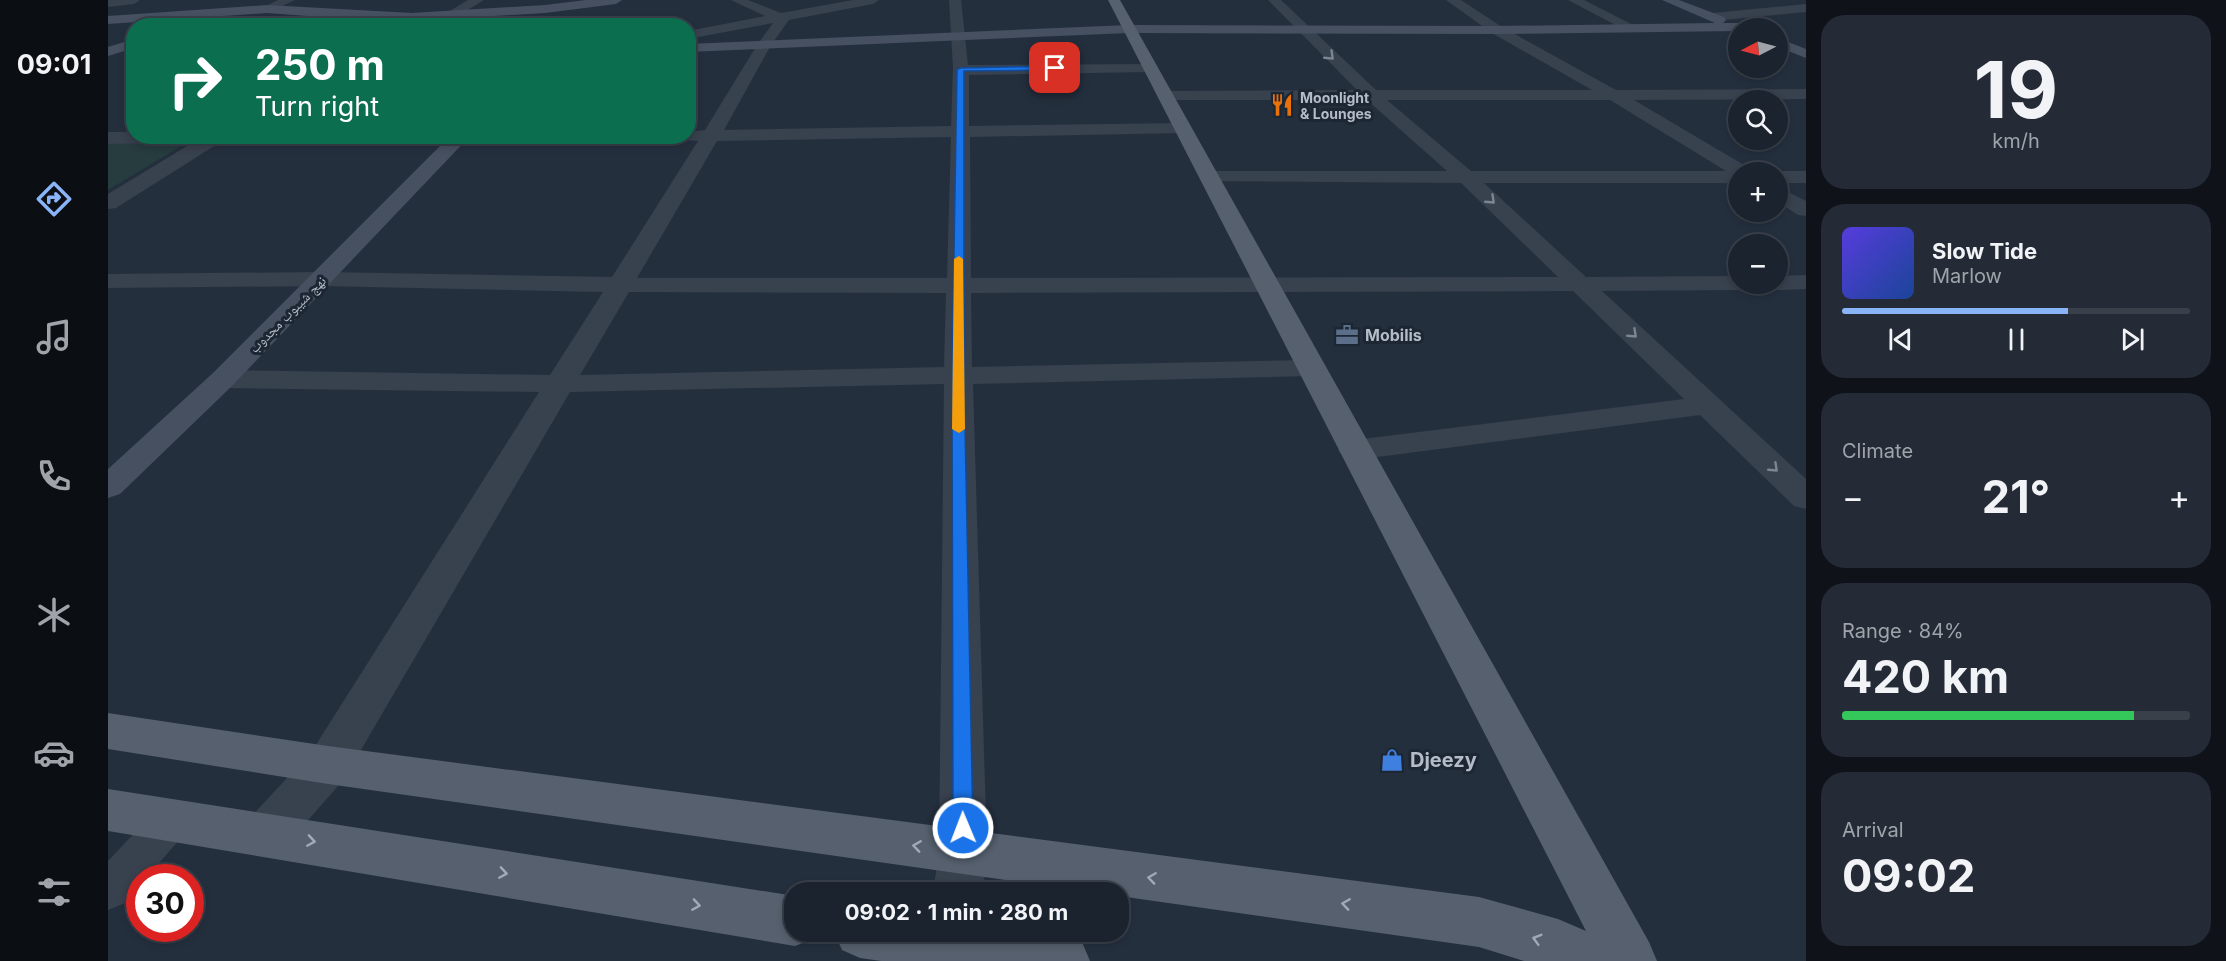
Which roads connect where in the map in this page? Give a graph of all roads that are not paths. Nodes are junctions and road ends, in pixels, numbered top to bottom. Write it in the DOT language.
graph roads {
  1 [pos="134,0"];
  2 [pos="289,0"];
  3 [pos="478,0"];
  4 [pos="616,0"];
  5 [pos="737,0"];
  6 [pos="873,0"];
  7 [pos="955,0"];
  8 [pos="1114,0"];
  9 [pos="1274,0"];
  10 [pos="1452,0"];
  11 [pos="1574,0"];
  12 [pos="1668,0"];
  13 [pos="108,3"];
  14 [pos="262,4"];
  15 [pos="230,5"];
  16 [pos="1806,8"];
  17 [pos="450,15"];
  18 [pos="1712,17"];
  19 [pos="201,18"];
  20 [pos="783,19"];
  21 [pos="108,20"];
  22 [pos="1728,23"];
  23 [pos="1301,28"];
  24 [pos="1632,28"];
  25 [pos="1728,28"];
  26 [pos="1129,29"];
  27 [pos="1497,30"];
  28 [pos="696,34"];
  29 [pos="958,37"];
  30 [pos="764,45"];
  31 [pos="126,46"];
  32 [pos="1788,46"];
  33 [pos="696,48"];
  34 [pos="108,52"];
  35 [pos="1806,54"];
  36 [pos="108,64"];
  37 [pos="125,64"];
  38 [pos="1150,67"];
  39 [pos="960,70"];
  40 [pos="1806,94"];
  41 [pos="1371,95"];
  42 [pos="1614,95"];
  43 [pos="1165,96"];
  44 [pos="1183,128"];
  45 [pos="960,131"];
  46 [pos="700,136"];
  47 [pos="108,138"];
  48 [pos="126,138"];
  49 [pos="204,144"];
  50 [pos="454,144"];
  51 [pos="696,144"];
  52 [pos="1728,164"];
  53 [pos="1465,176"];
  54 [pos="1209,177"];
  55 [pos="1728,177"];
  56 [pos="1788,177"];
  57 [pos="1806,177"];
  58 [pos="1788,199"];
  59 [pos="108,203"];
  60 [pos="1806,210"];
  61 [pos="322,279"];
  62 [pos="108,281"];
  63 [pos="1806,282"];
  64 [pos="1728,283"];
  65 [pos="1788,283"];
  66 [pos="1580,284"];
  67 [pos="621,285"];
  68 [pos="958,285"];
  69 [pos="1267,286"];
  70 [pos="1310,368"];
  71 [pos="958,376"];
  72 [pos="223,379"];
  73 [pos="561,384"];
  74 [pos="1708,405"];
  75 [pos="1354,450"];
  76 [pos="108,486"];
  77 [pos="1806,498"];
  78 [pos="108,731"];
  79 [pos="328,765"];
  80 [pos="108,810"];
  81 [pos="172,820"];
  82 [pos="266,834"];
  83 [pos="961,872"];
  84 [pos="108,890"];
  85 [pos="784,919"];
  86 [pos="926,942"];
  87 [pos="952,946"];
  88 [pos="1063,961"];
  89 [pos="1591,961"];
  90 [pos="1630,961"];
  1 -- 13 [label="street"];
  2 -- 14 [label="street"];
  3 -- 17 [label="street"];
  4 -- 17 [label="street"];
  5 -- 20 [label="street"];
  6 -- 20 [label="street"];
  7 -- 29 [label="street"];
  8 -- 26 [label="main road"];
  9 -- 23 [label="street"];
  10 -- 27 [label="street"];
  11 -- 24 [label="street"];
  12 -- 18 [label="street"];
  14 -- 15 [label="street"];
  14 -- 17 [label="street"];
  15 -- 19 [label="street"];
  15 -- 21 [label="street"];
  16 -- 18 [label="street"];
  18 -- 22 [label="street"];
  20 -- 28 [label="street"];
  20 -- 30 [label="street"];
  23 -- 26 [label="street"];
  23 -- 27 [label="street"];
  23 -- 41 [label="street, one-way"];
  24 -- 25 [label="street"];
  24 -- 27 [label="street"];
  26 -- 29 [label="street"];
  26 -- 38 [label="main road"];
  27 -- 42 [label="street"];
  29 -- 30 [label="street"];
  29 -- 39 [label="street"];
  30 -- 33 [label="street"];
  30 -- 46 [label="street"];
  31 -- 34 [label="street"];
  32 -- 35 [label="street"];
  36 -- 37 [label="street"];
  38 -- 39 [label="street"];
  38 -- 43 [label="main road"];
  39 -- 45 [label="street"];
  40 -- 42 [label="street"];
  41 -- 42 [label="street"];
  41 -- 43 [label="street"];
  41 -- 53 [label="street"];
  42 -- 52 [label="street"];
  43 -- 44 [label="main road"];
  44 -- 45 [label="street"];
  44 -- 54 [label="main road"];
  45 -- 46 [label="street"];
  45 -- 68 [label="street"];
  47 -- 48 [label="street"];
  49 -- 59 [label="street"];
  50 -- 61 [label="street, نهج شيبوب مجدوب"];
  51 -- 67 [label="street"];
  53 -- 54 [label="street"];
  53 -- 55 [label="street"];
  53 -- 66 [label="street, one-way"];
  54 -- 69 [label="main road"];
  56 -- 57 [label="street"];
  58 -- 60 [label="street"];
  61 -- 62 [label="street"];
  61 -- 67 [label="street"];
  61 -- 72 [label="street, نهج شيبوب مجدوب"];
  63 -- 65 [label="street"];
  64 -- 66 [label="street"];
  66 -- 69 [label="street"];
  66 -- 74 [label="street, one-way"];
  67 -- 68 [label="street"];
  67 -- 73 [label="street"];
  68 -- 69 [label="street"];
  68 -- 71 [label="street"];
  69 -- 70 [label="main road"];
  70 -- 71 [label="street"];
  70 -- 75 [label="main road"];
  71 -- 73 [label="street"];
  71 -- 83 [label="street"];
  72 -- 73 [label="street"];
  72 -- 76 [label="street, نهج شيبوب مجدوب"];
  73 -- 79 [label="street"];
  74 -- 75 [label="street"];
  74 -- 77 [label="street, one-way"];
  75 -- 90 [label="main road"];
  78 -- 79 [label="main road"];
  79 -- 82 [label="street"];
  83 -- 79 [label="main road, one-way"];
  80 -- 81 [label="main road"];
  81 -- 82 [label="main road"];
  81 -- 84 [label="lane"];
  82 -- 85 [label="main road, one-way"];
  89 -- 83 [label="main road, one-way"];
  86 -- 87 [label="main road"];
  87 -- 88 [label="main road"];
}
